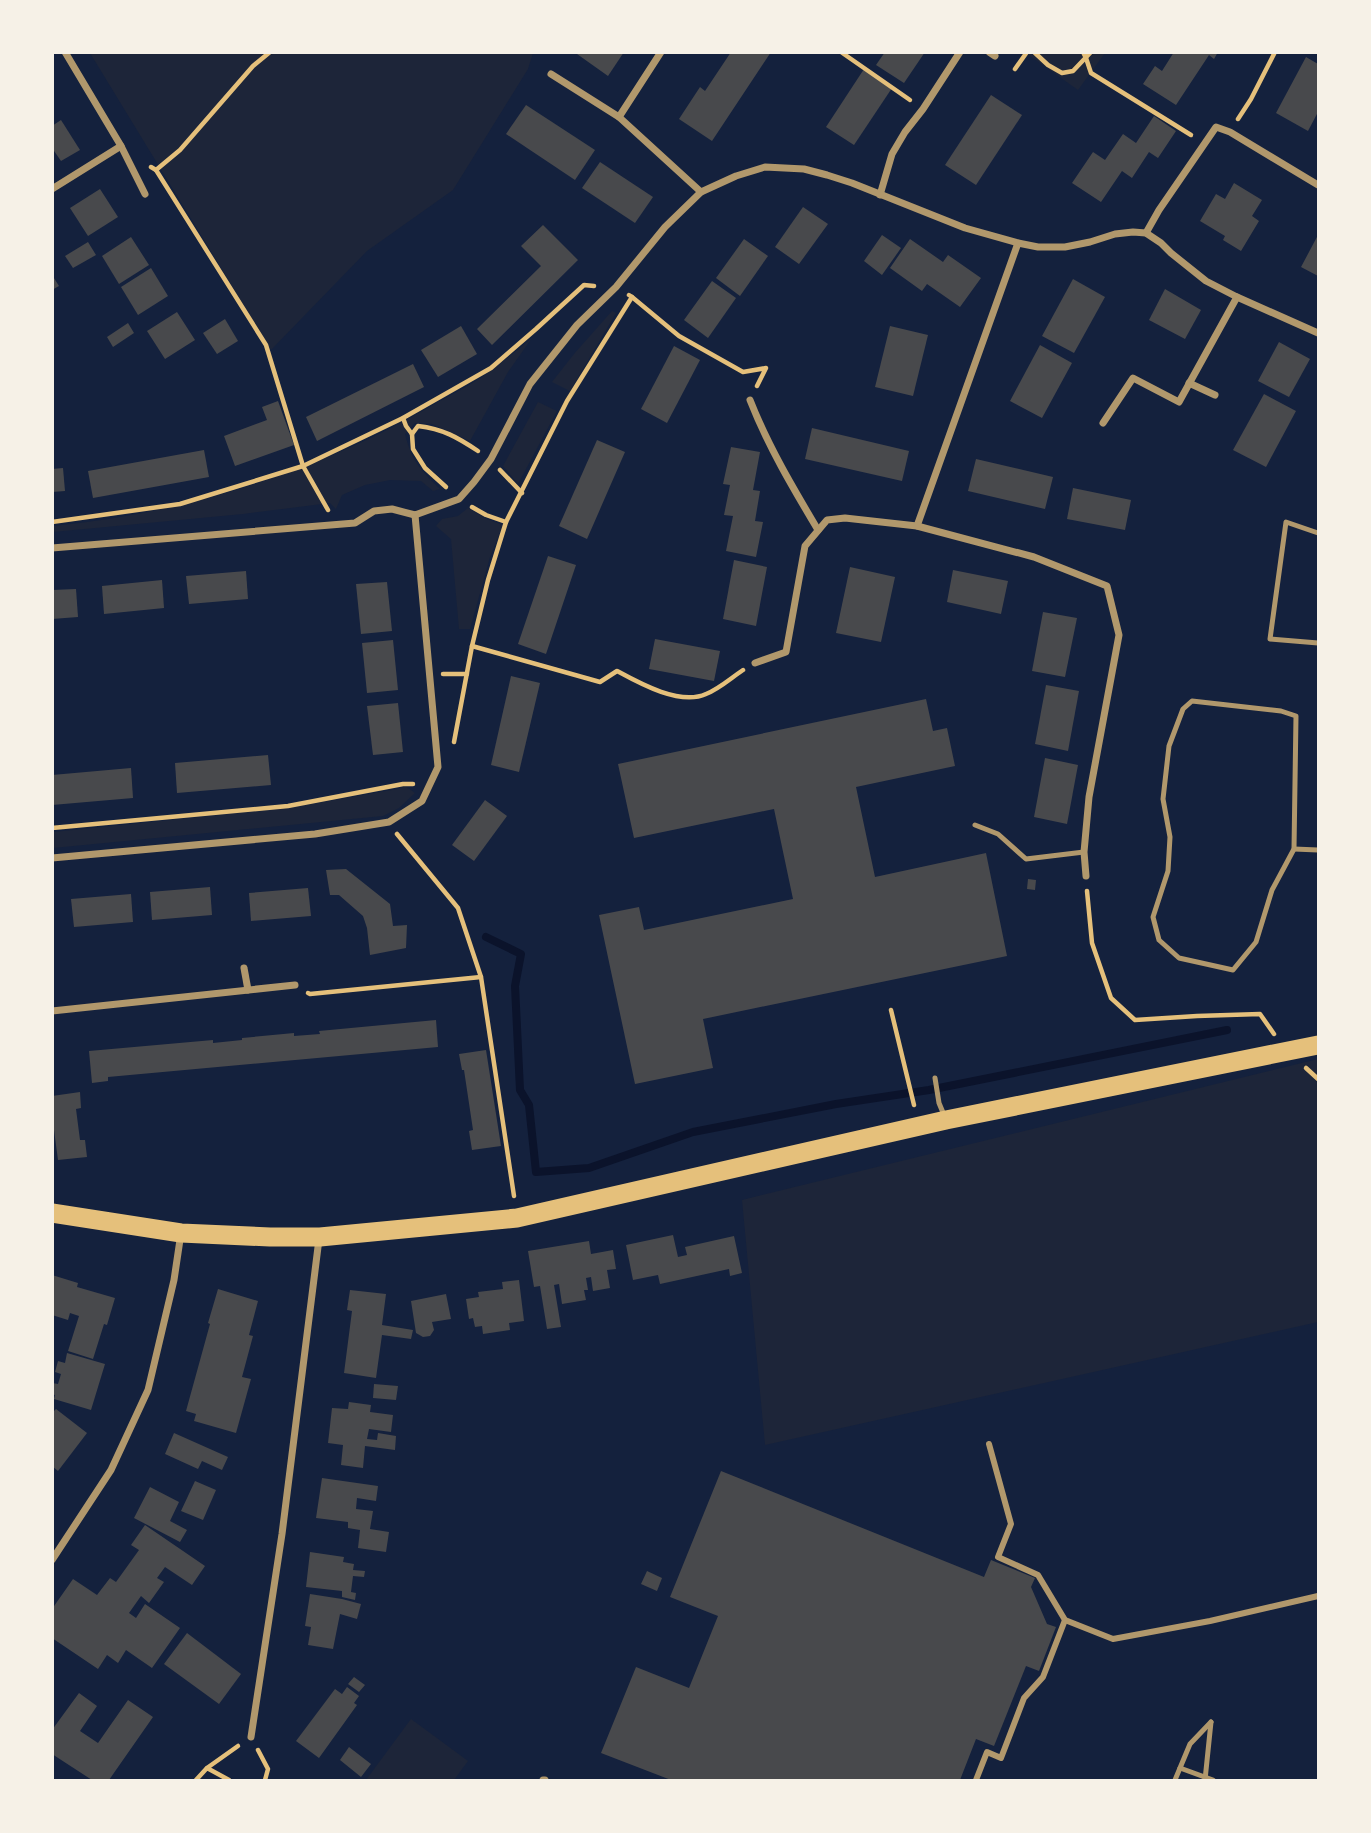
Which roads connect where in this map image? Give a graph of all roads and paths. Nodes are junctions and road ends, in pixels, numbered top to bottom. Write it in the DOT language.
graph roads {
  1 [pos="65,52"];
  2 [pos="270,52"];
  3 [pos="661,52"];
  4 [pos="841,52"];
  5 [pos="960,52"];
  6 [pos="1027,52"];
  7 [pos="1034,52"];
  8 [pos="1091,52"];
  9 [pos="1275,52"];
  10 [pos="1085,55"];
  11 [pos="1015,69"];
  12 [pos="551,74"];
  13 [pos="923,108"];
  14 [pos="619,117"];
  15 [pos="1230,132"];
  16 [pos="1204,143"];
  17 [pos="121,146"];
  18 [pos="156,170"];
  19 [pos="1318,185"];
  20 [pos="52,189"];
  21 [pos="701,192"];
  22 [pos="145,194"];
  23 [pos="880,195"];
  24 [pos="1146,233"];
  25 [pos="1018,243"];
  26 [pos="616,287"];
  27 [pos="632,297"];
  28 [pos="1237,297"];
  29 [pos="1318,333"];
  30 [pos="1189,383"];
  31 [pos="1215,395"];
  32 [pos="750,400"];
  33 [pos="403,418"];
  34 [pos="1103,423"];
  35 [pos="412,434"];
  36 [pos="491,459"];
  37 [pos="303,466"];
  38 [pos="522,493"];
  39 [pos="458,499"];
  40 [pos="415,515"];
  41 [pos="52,522"];
  42 [pos="506,522"];
  43 [pos="330,525"];
  44 [pos="917,526"];
  45 [pos="818,530"];
  46 [pos="1318,533"];
  47 [pos="52,548"];
  48 [pos="1318,643"];
  49 [pos="472,646"];
  50 [pos="755,663"];
  51 [pos="430,674"];
  52 [pos="467,674"];
  53 [pos="452,751"];
  54 [pos="430,784"];
  55 [pos="389,822"];
  56 [pos="975,825"];
  57 [pos="52,828"];
  58 [pos="408,829"];
  59 [pos="398,836"];
  60 [pos="1294,849"];
  61 [pos="1318,850"];
  62 [pos="1084,852"];
  63 [pos="52,859"];
  64 [pos="1086,876"];
  65 [pos="244,968"];
  66 [pos="481,977"];
  67 [pos="295,985"];
  68 [pos="248,990"];
  69 [pos="52,1010"];
  70 [pos="891,1010"];
  71 [pos="1318,1045"];
  72 [pos="1285,1051"];
  73 [pos="935,1078"];
  74 [pos="913,1104"];
  75 [pos="943,1112"];
  76 [pos="52,1213"];
  77 [pos="517,1218"];
  78 [pos="181,1233"];
  79 [pos="320,1237"];
  80 [pos="989,1444"];
  81 [pos="52,1560"];
  82 [pos="1318,1596"];
  83 [pos="1065,1620"];
  84 [pos="251,1737"];
  85 [pos="207,1768"];
  86 [pos="1180,1768"];
  87 [pos="1205,1779"];
  88 [pos="197,1780"];
  89 [pos="229,1780"];
  90 [pos="265,1780"];
  91 [pos="976,1780"];
  92 [pos="1175,1780"];
  93 [pos="1213,1780"];
  1 -- 17 [label="street"];
  2 -- 18 [label="path"];
  3 -- 14 [label="street"];
  4 -- 13 [label="path"];
  5 -- 13 [label="street"];
  6 -- 11 [label="path"];
  7 -- 10 [label="path"];
  8 -- 10 [label="path"];
  9 -- 15 [label="path"];
  10 -- 16 [label="path"];
  12 -- 14 [label="street"];
  13 -- 23 [label="street"];
  14 -- 21 [label="street"];
  15 -- 16 [label="street"];
  15 -- 19 [label="street"];
  16 -- 24 [label="street"];
  17 -- 18 [label="path"];
  17 -- 20 [label="street"];
  17 -- 22 [label="street"];
  18 -- 37 [label="path"];
  21 -- 23 [label="street"];
  21 -- 26 [label="street"];
  23 -- 25 [label="street"];
  24 -- 25 [label="street"];
  24 -- 28 [label="street"];
  25 -- 44 [label="street"];
  26 -- 27 [label="path"];
  26 -- 33 [label="path"];
  26 -- 36 [label="street"];
  27 -- 32 [label="path"];
  27 -- 38 [label="path"];
  28 -- 29 [label="street"];
  28 -- 30 [label="street"];
  30 -- 31 [label="street"];
  30 -- 34 [label="street"];
  32 -- 45 [label="street"];
  33 -- 35 [label="path"];
  33 -- 37 [label="path"];
  35 -- 36 [label="path"];
  35 -- 39 [label="path"];
  36 -- 38 [label="path"];
  36 -- 39 [label="street"];
  37 -- 41 [label="path"];
  37 -- 43 [label="path"];
  38 -- 42 [label="path"];
  39 -- 40 [label="street"];
  39 -- 42 [label="path"];
  40 -- 43 [label="street"];
  40 -- 51 [label="street"];
  42 -- 49 [label="path"];
  43 -- 47 [label="street"];
  44 -- 45 [label="street"];
  44 -- 62 [label="street"];
  45 -- 50 [label="street"];
  46 -- 48 [label="lane"];
  49 -- 50 [label="path"];
  49 -- 52 [label="path"];
  51 -- 52 [label="path"];
  51 -- 54 [label="street"];
  52 -- 53 [label="path"];
  54 -- 55 [label="street"];
  54 -- 57 [label="path"];
  55 -- 59 [label="path"];
  55 -- 63 [label="street"];
  56 -- 62 [label="lane"];
  58 -- 59 [label="path"];
  59 -- 66 [label="path"];
  60 -- 60 [label="lane"];
  60 -- 61 [label="lane"];
  62 -- 64 [label="street"];
  64 -- 72 [label="path"];
  65 -- 68 [label="street"];
  66 -- 67 [label="path"];
  66 -- 77 [label="path"];
  67 -- 68 [label="street"];
  68 -- 69 [label="street"];
  70 -- 74 [label="path"];
  71 -- 72 [label="highway"];
  72 -- 75 [label="highway"];
  73 -- 75 [label="lane"];
  75 -- 77 [label="highway"];
  76 -- 78 [label="highway"];
  77 -- 79 [label="highway"];
  78 -- 79 [label="highway"];
  78 -- 81 [label="street"];
  79 -- 84 [label="street"];
  80 -- 83 [label="street"];
  82 -- 83 [label="street"];
  83 -- 91 [label="street"];
  84 -- 85 [label="path"];
  84 -- 90 [label="path"];
  85 -- 88 [label="path"];
  85 -- 89 [label="path"];
  86 -- 87 [label="lane"];
  86 -- 87 [label="lane"];
  86 -- 92 [label="lane"];
  87 -- 93 [label="lane"];
}
